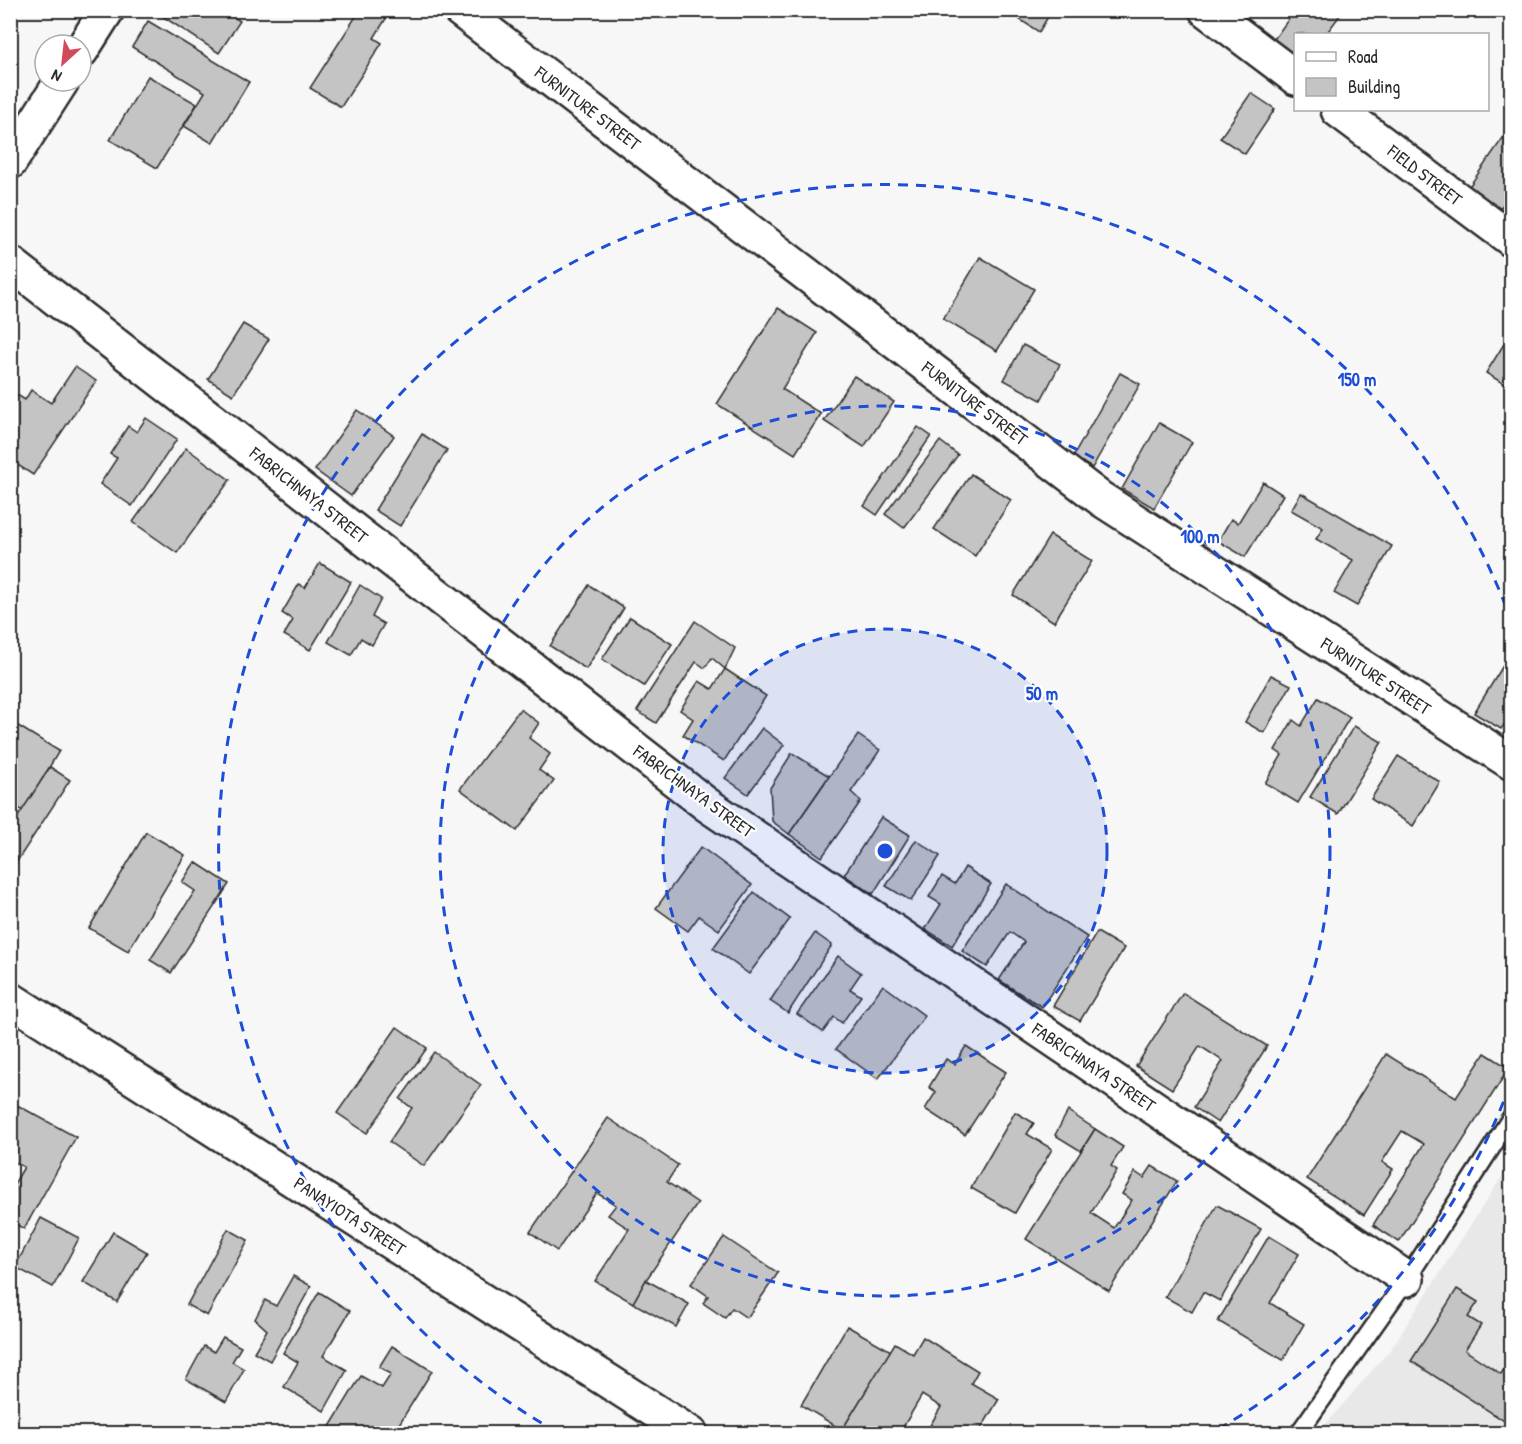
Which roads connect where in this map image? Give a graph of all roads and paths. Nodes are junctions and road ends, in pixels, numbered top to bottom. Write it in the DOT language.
graph roads {
  1 [pos="107,10"];
  2 [pos="460,10"];
  3 [pos="1206,10"];
  4 [pos="92,33"];
  5 [pos="1294,76"];
  6 [pos="54,93"];
  7 [pos="1339,111"];
  8 [pos="10,162"];
  9 [pos="1512,240"];
  10 [pos="10,263"];
  11 [pos="1512,763"];
  12 [pos="10,999"];
  13 [pos="1512,1116"];
  14 [pos="1407,1279"];
  15 [pos="691,1434"];
  16 [pos="1298,1434"];
  1 -- 4 [label="street"];
  2 -- 11 [label="street, FURNITURE STREET"];
  3 -- 5 [label="street"];
  6 -- 8 [label="street"];
  7 -- 9 [label="street, FIELD STREET"];
  10 -- 14 [label="street, FABRICHNAYA STREET"];
  12 -- 15 [label="street, PANAYIOTA STREET"];
  13 -- 14 [label="lane"];
  14 -- 16 [label="lane"];
}
